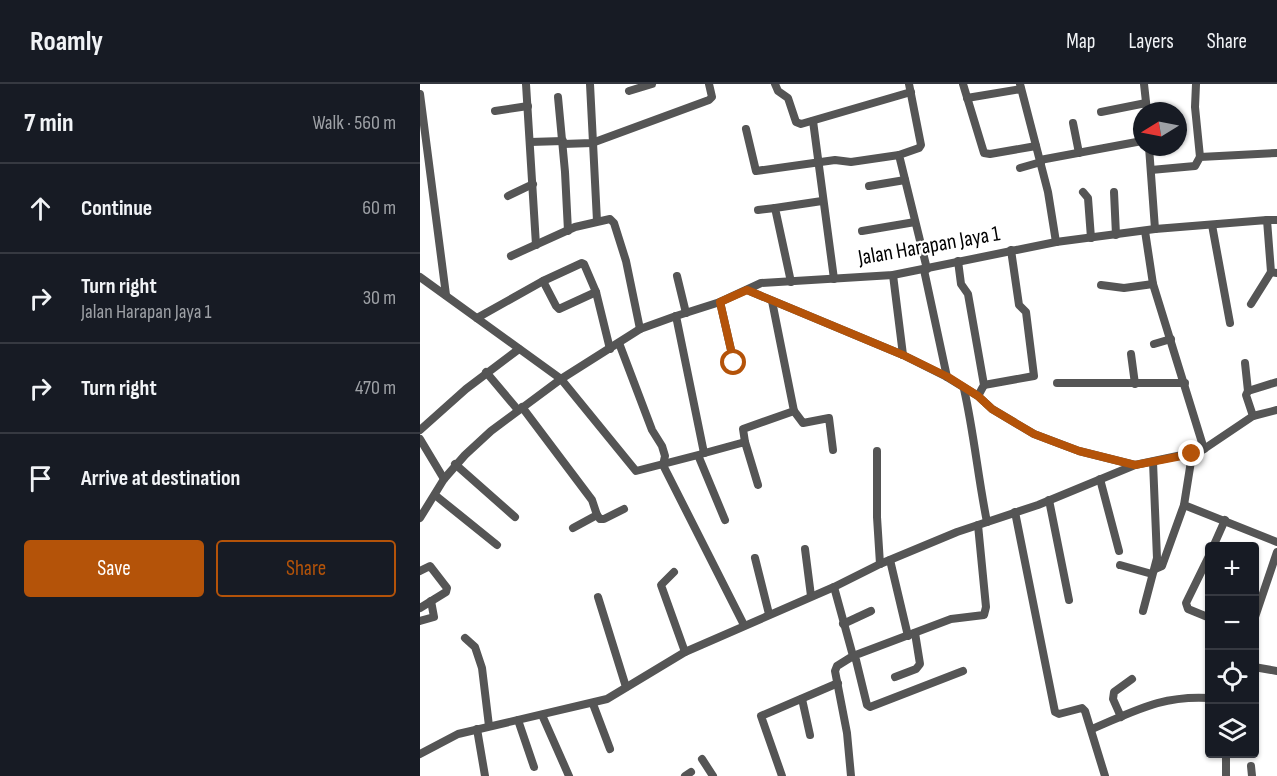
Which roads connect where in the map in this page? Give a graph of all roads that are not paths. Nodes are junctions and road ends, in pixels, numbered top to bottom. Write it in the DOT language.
graph roads {
  1 [pos="526,84"];
  2 [pos="590,84"];
  3 [pos="652,84"];
  4 [pos="709,84"];
  5 [pos="775,84"];
  6 [pos="963,84"];
  7 [pos="1144,84"];
  8 [pos="1196,84"];
  9 [pos="1021,87"];
  10 [pos="910,88"];
  11 [pos="629,91"];
  12 [pos="420,94"];
  13 [pos="558,97"];
  14 [pos="967,98"];
  15 [pos="1146,102"];
  16 [pos="528,105"];
  17 [pos="1133,109"];
  18 [pos="495,111"];
  19 [pos="1101,112"];
  20 [pos="813,122"];
  21 [pos="1073,123"];
  22 [pos="746,129"];
  23 [pos="530,142"];
  24 [pos="563,142"];
  25 [pos="1133,143"];
  26 [pos="592,144"];
  27 [pos="1036,146"];
  28 [pos="1079,153"];
  29 [pos="1277,153"];
  30 [pos="899,155"];
  31 [pos="1150,156"];
  32 [pos="1200,157"];
  33 [pos="1040,161"];
  34 [pos="818,163"];
  35 [pos="1020,168"];
  36 [pos="1151,170"];
  37 [pos="905,180"];
  38 [pos="532,184"];
  39 [pos="869,186"];
  40 [pos="1083,192"];
  41 [pos="1114,192"];
  42 [pos="508,195"];
  43 [pos="822,201"];
  44 [pos="775,208"];
  45 [pos="758,210"];
  46 [pos="1267,220"];
  47 [pos="1277,220"];
  48 [pos="597,221"];
  49 [pos="915,222"];
  50 [pos="1212,225"];
  51 [pos="1155,229"];
  52 [pos="568,231"];
  53 [pos="862,231"];
  54 [pos="1145,231"];
  55 [pos="1116,235"];
  56 [pos="1091,238"];
  57 [pos="1056,242"];
  58 [pos="536,245"];
  59 [pos="1011,250"];
  60 [pos="511,256"];
  61 [pos="958,261"];
  62 [pos="926,269"];
  63 [pos="1274,272"];
  64 [pos="893,275"];
  65 [pos="677,276"];
  66 [pos="420,277"];
  67 [pos="834,279"];
  68 [pos="543,281"];
  69 [pos="791,282"];
  70 [pos="1153,284"];
  71 [pos="1101,285"];
  72 [pos="747,290"];
  73 [pos="596,292"];
  74 [pos="446,296"];
  75 [pos="772,301"];
  76 [pos="720,302"];
  77 [pos="1251,304"];
  78 [pos="686,313"];
  79 [pos="676,316"];
  80 [pos="477,318"];
  81 [pos="1230,323"];
  82 [pos="640,329"];
  83 [pos="1171,339"];
  84 [pos="619,343"];
  85 [pos="1154,344"];
  86 [pos="519,349"];
  87 [pos="610,349"];
  88 [pos="1131,354"];
  89 [pos="903,355"];
  90 [pos="734,363"];
  91 [pos="1245,363"];
  92 [pos="486,372"];
  93 [pos="948,377"];
  94 [pos="561,379"];
  95 [pos="1277,382"];
  96 [pos="1057,383"];
  97 [pos="1185,383"];
  98 [pos="1135,384"];
  99 [pos="984,385"];
  100 [pos="964,389"];
  101 [pos="1248,391"];
  102 [pos="978,396"];
  103 [pos="520,409"];
  104 [pos="1277,410"];
  105 [pos="794,411"];
  106 [pos="1253,416"];
  107 [pos="420,430"];
  108 [pos="420,439"];
  109 [pos="745,442"];
  110 [pos="1204,449"];
  111 [pos="832,450"];
  112 [pos="877,452"];
  113 [pos="701,454"];
  114 [pos="1192,454"];
  115 [pos="1153,462"];
  116 [pos="456,464"];
  117 [pos="663,465"];
  118 [pos="1135,465"];
  119 [pos="444,478"];
  120 [pos="1100,479"];
  121 [pos="758,485"];
  122 [pos="435,495"];
  123 [pos="1049,500"];
  124 [pos="1184,505"];
  125 [pos="624,509"];
  126 [pos="1015,512"];
  127 [pos="597,515"];
  128 [pos="515,517"];
  129 [pos="420,518"];
  130 [pos="725,520"];
  131 [pos="1226,520"];
  132 [pos="983,523"];
  133 [pos="573,528"];
  134 [pos="1215,542"];
  135 [pos="1277,542"];
  136 [pos="497,544"];
  137 [pos="805,549"];
  138 [pos="1119,551"];
  139 [pos="1277,552"];
  140 [pos="755,558"];
  141 [pos="890,560"];
  142 [pos="1205,563"];
  143 [pos="880,564"];
  144 [pos="1120,565"];
  145 [pos="420,571"];
  146 [pos="674,572"];
  147 [pos="1154,572"];
  148 [pos="834,587"];
  149 [pos="598,597"];
  150 [pos="811,597"];
  151 [pos="1069,600"];
  152 [pos="431,601"];
  153 [pos="1259,605"];
  154 [pos="420,608"];
  155 [pos="871,611"];
  156 [pos="1143,611"];
  157 [pos="769,614"];
  158 [pos="1205,616"];
  159 [pos="420,621"];
  160 [pos="843,624"];
  161 [pos="744,625"];
  162 [pos="911,634"];
  163 [pos="465,638"];
  164 [pos="685,652"];
  165 [pos="853,656"];
  166 [pos="1259,668"];
  167 [pos="963,670"];
  168 [pos="1277,671"];
  169 [pos="895,676"];
  170 [pos="1132,680"];
  171 [pos="838,683"];
  172 [pos="626,687"];
  173 [pos="1205,698"];
  174 [pos="802,699"];
  175 [pos="593,704"];
  176 [pos="542,715"];
  177 [pos="1121,717"];
  178 [pos="518,720"];
  179 [pos="489,726"];
  180 [pos="477,729"];
  181 [pos="1092,729"];
  182 [pos="810,735"];
  183 [pos="610,749"];
  184 [pos="421,751"];
  185 [pos="1226,758"];
  186 [pos="702,759"];
  187 [pos="534,766"];
  188 [pos="1251,766"];
  189 [pos="485,776"];
  190 [pos="569,776"];
  191 [pos="713,776"];
  192 [pos="782,776"];
  193 [pos="851,776"];
  194 [pos="1106,776"];
  195 [pos="1226,776"];
  196 [pos="1252,776"];
  1 -- 16 [label="street"];
  2 -- 26 [label="street"];
  3 -- 11 [label="street"];
  4 -- 26 [label="street"];
  5 -- 20 [label="street"];
  6 -- 14 [label="street"];
  7 -- 15 [label="street"];
  8 -- 32 [label="street"];
  9 -- 14 [label="street"];
  9 -- 27 [label="street"];
  10 -- 20 [label="street"];
  10 -- 30 [label="street"];
  12 -- 74 [label="street"];
  13 -- 24 [label="street"];
  14 -- 27 [label="street"];
  16 -- 18 [label="street"];
  16 -- 23 [label="street"];
  17 -- 19 [label="street"];
  20 -- 34 [label="street"];
  21 -- 28 [label="street"];
  22 -- 34 [label="street"];
  23 -- 24 [label="street"];
  23 -- 38 [label="street"];
  24 -- 26 [label="street"];
  24 -- 52 [label="street"];
  25 -- 28 [label="street"];
  26 -- 48 [label="street"];
  27 -- 33 [label="street"];
  28 -- 33 [label="street"];
  29 -- 32 [label="street"];
  30 -- 34 [label="street"];
  30 -- 37 [label="street"];
  31 -- 36 [label="street"];
  32 -- 36 [label="street"];
  33 -- 35 [label="street"];
  33 -- 57 [label="street"];
  34 -- 43 [label="street"];
  36 -- 51 [label="street"];
  37 -- 39 [label="street"];
  37 -- 49 [label="street"];
  38 -- 42 [label="street"];
  38 -- 58 [label="street"];
  40 -- 56 [label="street"];
  41 -- 55 [label="street"];
  43 -- 44 [label="street"];
  43 -- 67 [label="street"];
  44 -- 45 [label="street"];
  44 -- 69 [label="street"];
  46 -- 47 [label="street, Jalan Harapan Jaya 1"];
  46 -- 50 [label="street, Jalan Harapan Jaya 1"];
  46 -- 63 [label="street"];
  48 -- 52 [label="street"];
  48 -- 82 [label="street"];
  49 -- 53 [label="street"];
  49 -- 62 [label="street"];
  50 -- 51 [label="street, Jalan Harapan Jaya 1"];
  50 -- 81 [label="street"];
  51 -- 54 [label="street, Jalan Harapan Jaya 1"];
  52 -- 58 [label="street"];
  54 -- 55 [label="street, Jalan Harapan Jaya 1"];
  54 -- 70 [label="street"];
  55 -- 56 [label="street, Jalan Harapan Jaya 1"];
  56 -- 57 [label="street, Jalan Harapan Jaya 1"];
  57 -- 59 [label="street, Jalan Harapan Jaya 1"];
  58 -- 60 [label="street"];
  59 -- 61 [label="street, Jalan Harapan Jaya 1"];
  59 -- 99 [label="street"];
  61 -- 62 [label="street, Jalan Harapan Jaya 1"];
  61 -- 99 [label="street"];
  62 -- 64 [label="street, Jalan Harapan Jaya 1"];
  62 -- 93 [label="street"];
  63 -- 77 [label="street"];
  64 -- 67 [label="street, Jalan Harapan Jaya 1"];
  64 -- 89 [label="street"];
  65 -- 78 [label="street"];
  66 -- 74 [label="street"];
  67 -- 69 [label="street, Jalan Harapan Jaya 1"];
  68 -- 73 [label="street"];
  68 -- 73 [label="street"];
  68 -- 80 [label="street"];
  69 -- 72 [label="street, Jalan Harapan Jaya 1"];
  70 -- 71 [label="street"];
  70 -- 83 [label="street"];
  72 -- 75 [label="street"];
  72 -- 76 [label="street, Jalan Harapan Jaya 1"];
  73 -- 87 [label="street"];
  74 -- 80 [label="street"];
  75 -- 89 [label="street"];
  75 -- 105 [label="street"];
  76 -- 78 [label="street, Jalan Harapan Jaya 1"];
  76 -- 90 [label="street"];
  78 -- 79 [label="street, Jalan Harapan Jaya 1"];
  79 -- 82 [label="street, Jalan Harapan Jaya 1"];
  79 -- 113 [label="street"];
  80 -- 86 [label="street"];
  82 -- 84 [label="street, Jalan Harapan Jaya 1"];
  83 -- 85 [label="street"];
  83 -- 97 [label="street"];
  84 -- 87 [label="street, Jalan Harapan Jaya 1"];
  84 -- 117 [label="street"];
  86 -- 92 [label="street"];
  86 -- 94 [label="street"];
  87 -- 94 [label="street, Jalan Harapan Jaya 1"];
  88 -- 98 [label="street"];
  89 -- 93 [label="street"];
  91 -- 101 [label="street"];
  92 -- 103 [label="street"];
  92 -- 107 [label="street"];
  93 -- 100 [label="street"];
  94 -- 103 [label="street, Jalan Harapan Jaya 1"];
  94 -- 117 [label="street"];
  95 -- 101 [label="street"];
  96 -- 98 [label="street"];
  97 -- 98 [label="street"];
  97 -- 110 [label="street"];
  99 -- 102 [label="street"];
  100 -- 102 [label="street"];
  100 -- 132 [label="street"];
  101 -- 106 [label="street"];
  102 -- 118 [label="street"];
  103 -- 116 [label="street, Jalan Harapan Jaya 1"];
  103 -- 127 [label="street"];
  104 -- 106 [label="street"];
  105 -- 109 [label="street"];
  105 -- 111 [label="street"];
  106 -- 110 [label="street"];
  108 -- 119 [label="street"];
  109 -- 113 [label="street"];
  109 -- 121 [label="street"];
  110 -- 114 [label="street"];
  112 -- 143 [label="street"];
  113 -- 117 [label="street"];
  113 -- 130 [label="street"];
  114 -- 115 [label="street"];
  114 -- 124 [label="street"];
  115 -- 118 [label="street"];
  115 -- 147 [label="street"];
  116 -- 119 [label="street, Jalan Harapan Jaya 1"];
  116 -- 128 [label="street"];
  117 -- 161 [label="street"];
  118 -- 120 [label="street"];
  119 -- 122 [label="street, Jalan Harapan Jaya 1"];
  120 -- 123 [label="street"];
  120 -- 138 [label="street"];
  122 -- 129 [label="street, Jalan Harapan Jaya 1"];
  122 -- 136 [label="street"];
  123 -- 126 [label="street"];
  123 -- 151 [label="street"];
  124 -- 131 [label="street"];
  124 -- 147 [label="street"];
  125 -- 127 [label="street"];
  126 -- 132 [label="street"];
  126 -- 181 [label="street"];
  127 -- 133 [label="street"];
  131 -- 134 [label="street"];
  131 -- 135 [label="street"];
  132 -- 141 [label="street"];
  132 -- 162 [label="street"];
  137 -- 150 [label="street"];
  139 -- 153 [label="street"];
  140 -- 157 [label="street"];
  141 -- 143 [label="street"];
  141 -- 162 [label="street"];
  142 -- 158 [label="street"];
  143 -- 148 [label="street"];
  144 -- 147 [label="street"];
  145 -- 152 [label="street"];
  146 -- 164 [label="street"];
  147 -- 156 [label="street"];
  148 -- 150 [label="street"];
  148 -- 160 [label="street"];
  149 -- 172 [label="street"];
  150 -- 157 [label="street"];
  152 -- 154 [label="street"];
  152 -- 159 [label="street"];
  155 -- 160 [label="street"];
  157 -- 161 [label="street"];
  160 -- 165 [label="street"];
  161 -- 164 [label="street"];
  162 -- 165 [label="street"];
  162 -- 169 [label="street"];
  163 -- 179 [label="street"];
  164 -- 172 [label="street"];
  165 -- 167 [label="street"];
  165 -- 171 [label="street"];
  166 -- 168 [label="street"];
  170 -- 177 [label="street"];
  171 -- 174 [label="street"];
  171 -- 193 [label="street"];
  172 -- 175 [label="street"];
  173 -- 177 [label="street"];
  174 -- 182 [label="street"];
  174 -- 192 [label="street"];
  175 -- 176 [label="street"];
  175 -- 183 [label="street"];
  176 -- 178 [label="street"];
  176 -- 190 [label="street"];
  177 -- 181 [label="street"];
  178 -- 179 [label="street"];
  178 -- 187 [label="street"];
  179 -- 180 [label="street"];
  180 -- 184 [label="street"];
  180 -- 189 [label="street"];
  181 -- 194 [label="street"];
  185 -- 195 [label="street"];
  186 -- 191 [label="street"];
  188 -- 196 [label="street"];
}
